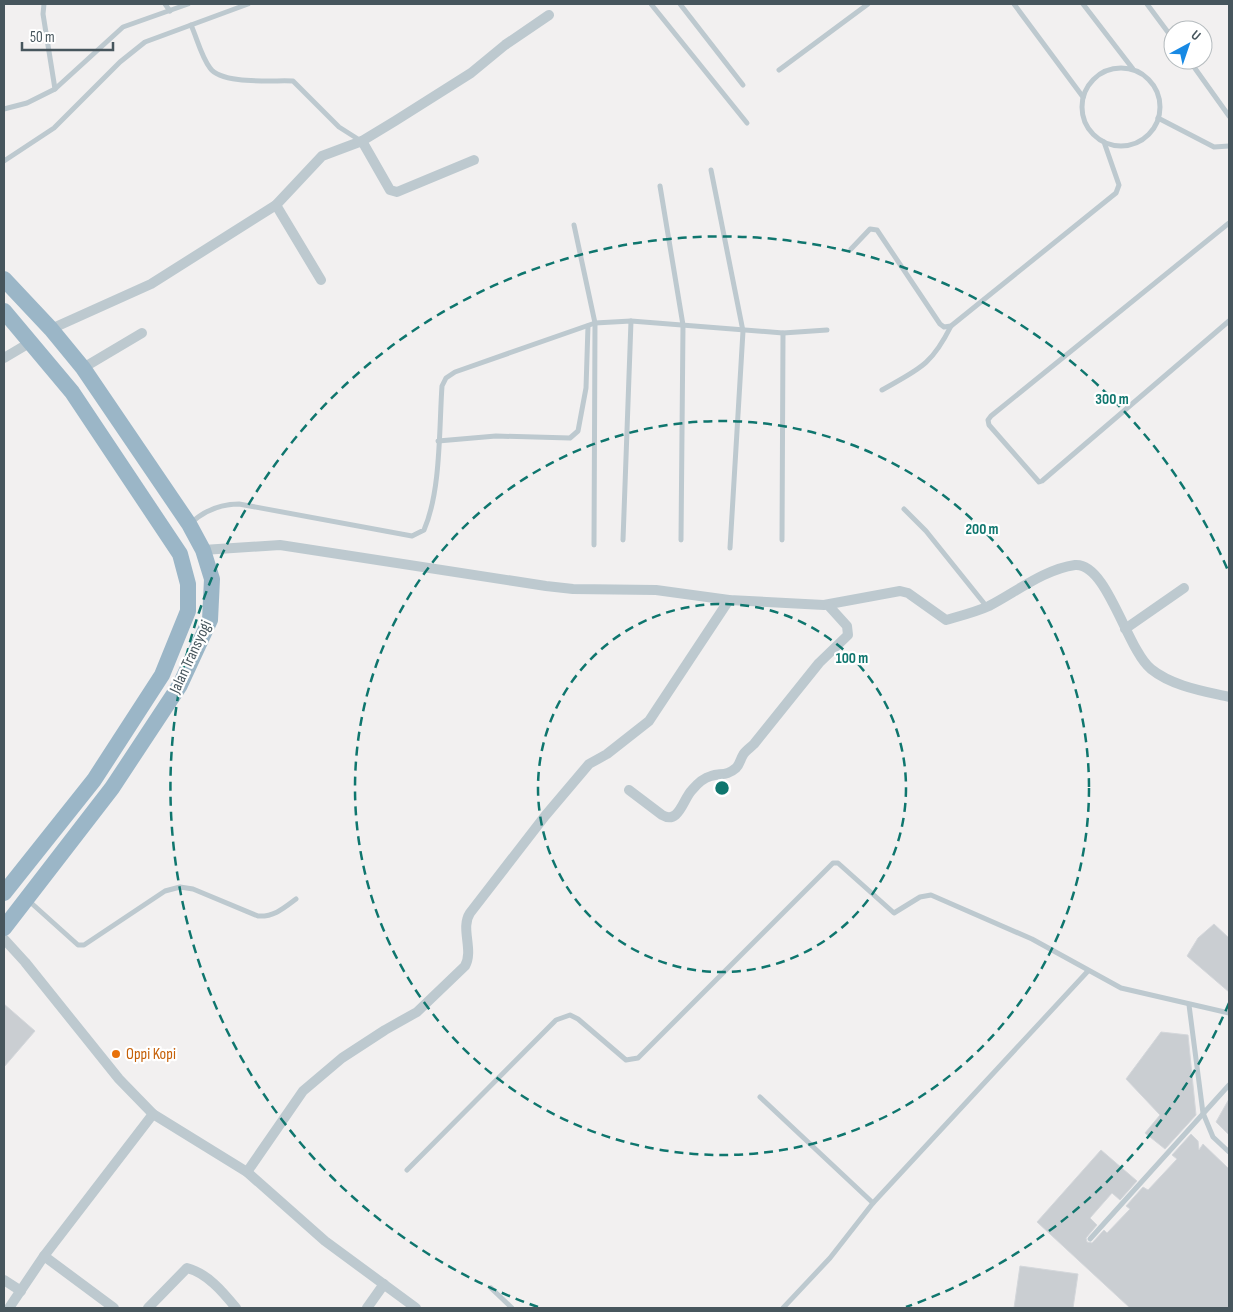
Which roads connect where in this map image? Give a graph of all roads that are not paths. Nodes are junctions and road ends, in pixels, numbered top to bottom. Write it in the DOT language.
graph roads {
  1 [pos="44,4"];
  2 [pos="165,4"];
  3 [pos="188,4"];
  4 [pos="248,4"];
  5 [pos="651,4"];
  6 [pos="680,4"];
  7 [pos="868,4"];
  8 [pos="1014,4"];
  9 [pos="1083,4"];
  10 [pos="1147,4"];
  11 [pos="170,11"];
  12 [pos="549,15"];
  13 [pos="191,25"];
  14 [pos="1163,26"];
  15 [pos="1133,69"];
  16 [pos="779,70"];
  17 [pos="1196,70"];
  18 [pos="743,85"];
  19 [pos="55,89"];
  20 [pos="1082,97"];
  21 [pos="4,109"];
  22 [pos="1229,116"];
  23 [pos="1158,118"];
  24 [pos="747,123"];
  25 [pos="362,141"];
  26 [pos="1104,142"];
  27 [pos="1229,146"];
  28 [pos="474,160"];
  29 [pos="4,161"];
  30 [pos="710,170"];
  31 [pos="660,186"];
  32 [pos="276,205"];
  33 [pos="1229,223"];
  34 [pos="574,225"];
  35 [pos="851,249"];
  36 [pos="4,279"];
  37 [pos="321,280"];
  38 [pos="4,311"];
  39 [pos="631,321"];
  40 [pos="1229,321"];
  41 [pos="595,323"];
  42 [pos="682,325"];
  43 [pos="588,326"];
  44 [pos="951,326"];
  45 [pos="51,330"];
  46 [pos="827,330"];
  47 [pos="743,331"];
  48 [pos="142,333"];
  49 [pos="784,333"];
  50 [pos="31,342"];
  51 [pos="4,358"];
  52 [pos="83,368"];
  53 [pos="882,390"];
  54 [pos="438,441"];
  55 [pos="904,509"];
  56 [pos="189,524"];
  57 [pos="623,540"];
  58 [pos="681,540"];
  59 [pos="782,540"];
  60 [pos="594,545"];
  61 [pos="730,548"];
  62 [pos="203,550"];
  63 [pos="1184,588"];
  64 [pos="729,600"];
  65 [pos="828,605"];
  66 [pos="987,607"];
  67 [pos="1125,629"];
  68 [pos="1229,697"];
  69 [pos="629,790"];
  70 [pos="4,894"];
  71 [pos="296,899"];
  72 [pos="28,900"];
  73 [pos="4,928"];
  74 [pos="4,939"];
  75 [pos="1088,971"];
  76 [pos="1189,1005"];
  77 [pos="1229,1012"];
  78 [pos="1229,1085"];
  79 [pos="760,1097"];
  80 [pos="1203,1113"];
  81 [pos="152,1114"];
  82 [pos="1229,1152"];
  83 [pos="407,1170"];
  84 [pos="247,1172"];
  85 [pos="873,1203"];
  86 [pos="1090,1239"];
  87 [pos="44,1256"];
  88 [pos="4,1280"];
  89 [pos="384,1284"];
  90 [pos="491,1288"];
  91 [pos="21,1291"];
  92 [pos="9,1308"];
  93 [pos="114,1308"];
  94 [pos="148,1308"];
  95 [pos="236,1308"];
  96 [pos="367,1308"];
  97 [pos="416,1308"];
  98 [pos="512,1308"];
  99 [pos="783,1308"];
  1 -- 19 [label="lane"];
  2 -- 11 [label="lane"];
  3 -- 11 [label="lane"];
  4 -- 13 [label="lane"];
  5 -- 24 [label="lane"];
  6 -- 18 [label="lane"];
  7 -- 16 [label="lane"];
  8 -- 20 [label="lane"];
  9 -- 15 [label="lane"];
  10 -- 14 [label="lane"];
  11 -- 19 [label="lane"];
  12 -- 25 [label="street"];
  13 -- 25 [label="lane"];
  13 -- 29 [label="lane"];
  15 -- 20 [label="lane"];
  15 -- 23 [label="lane"];
  17 -- 22 [label="lane"];
  19 -- 21 [label="lane"];
  20 -- 26 [label="lane"];
  23 -- 26 [label="lane"];
  23 -- 27 [label="lane"];
  25 -- 28 [label="street"];
  25 -- 32 [label="street"];
  26 -- 44 [label="lane"];
  30 -- 47 [label="lane"];
  31 -- 42 [label="lane"];
  32 -- 37 [label="street"];
  32 -- 45 [label="street"];
  33 -- 40 [label="lane"];
  34 -- 41 [label="lane"];
  35 -- 44 [label="lane"];
  36 -- 45 [label="highway, Jalan Transyogi"];
  38 -- 50 [label="highway, Jalan Transyogi"];
  39 -- 41 [label="lane"];
  39 -- 42 [label="lane"];
  39 -- 57 [label="lane"];
  41 -- 43 [label="lane"];
  41 -- 60 [label="lane"];
  42 -- 47 [label="lane"];
  42 -- 58 [label="lane"];
  43 -- 54 [label="lane"];
  43 -- 54 [label="lane"];
  44 -- 53 [label="lane"];
  45 -- 52 [label="highway, Jalan Transyogi"];
  46 -- 49 [label="lane"];
  47 -- 49 [label="lane"];
  47 -- 61 [label="lane"];
  48 -- 52 [label="street"];
  49 -- 59 [label="lane"];
  50 -- 51 [label="street"];
  50 -- 70 [label="highway, Jalan Transyogi"];
  52 -- 56 [label="highway, Jalan Transyogi"];
  54 -- 56 [label="lane"];
  55 -- 66 [label="lane"];
  56 -- 62 [label="highway, Jalan Transyogi"];
  62 -- 64 [label="street"];
  62 -- 72 [label="highway, Jalan Transyogi"];
  63 -- 67 [label="street"];
  64 -- 65 [label="street"];
  64 -- 84 [label="street"];
  65 -- 66 [label="street"];
  65 -- 69 [label="street"];
  66 -- 67 [label="street"];
  67 -- 68 [label="street"];
  71 -- 72 [label="lane"];
  72 -- 73 [label="highway, Jalan Transyogi"];
  74 -- 81 [label="street"];
  75 -- 76 [label="lane"];
  75 -- 83 [label="lane"];
  75 -- 85 [label="lane"];
  76 -- 77 [label="lane"];
  76 -- 80 [label="lane"];
  78 -- 80 [label="lane"];
  79 -- 85 [label="lane"];
  80 -- 82 [label="lane"];
  80 -- 86 [label="lane"];
  81 -- 84 [label="street"];
  81 -- 87 [label="street"];
  84 -- 89 [label="street"];
  85 -- 99 [label="lane"];
  87 -- 91 [label="street"];
  87 -- 93 [label="street"];
  88 -- 91 [label="street"];
  89 -- 96 [label="street"];
  89 -- 97 [label="street"];
  90 -- 98 [label="lane"];
  91 -- 92 [label="street"];
  94 -- 95 [label="street"];
}
